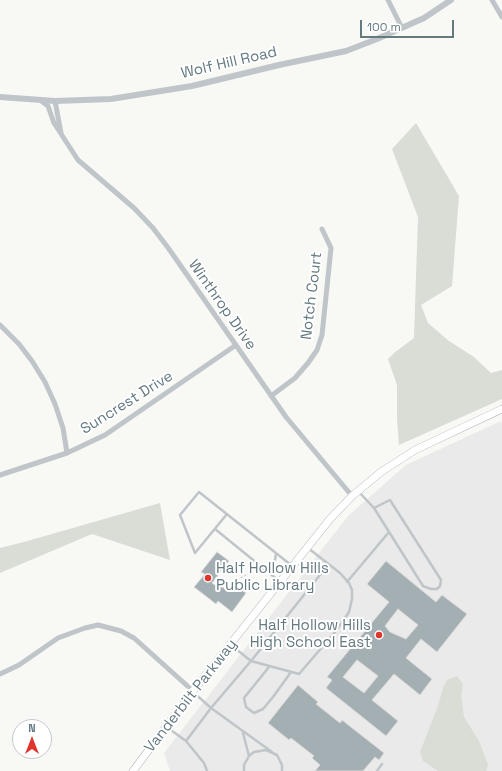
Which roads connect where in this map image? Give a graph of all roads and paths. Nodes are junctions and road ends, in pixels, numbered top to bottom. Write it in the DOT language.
graph roads {
  1 [pos="388,0"];
  2 [pos="451,0"];
  3 [pos="492,0"];
  4 [pos="502,17"];
  5 [pos="402,28"];
  6 [pos="0,97"];
  7 [pos="40,100"];
  8 [pos="55,101"];
  9 [pos="62,138"];
  10 [pos="322,229"];
  11 [pos="0,325"];
  12 [pos="236,345"];
  13 [pos="271,396"];
  14 [pos="502,409"];
  15 [pos="68,453"];
  16 [pos="0,475"];
  17 [pos="358,491"];
  18 [pos="352,496"];
  19 [pos="374,508"];
  20 [pos="227,514"];
  21 [pos="215,529"];
  22 [pos="389,532"];
  23 [pos="308,548"];
  24 [pos="276,553"];
  25 [pos="328,565"];
  26 [pos="293,566"];
  27 [pos="263,568"];
  28 [pos="248,574"];
  29 [pos="280,582"];
  30 [pos="347,582"];
  31 [pos="222,587"];
  32 [pos="231,645"];
  33 [pos="251,661"];
  34 [pos="269,667"];
  35 [pos="291,672"];
  36 [pos="0,674"];
  37 [pos="193,691"];
  38 [pos="211,708"];
  39 [pos="167,727"];
  40 [pos="243,732"];
  41 [pos="186,741"];
  42 [pos="272,752"];
  43 [pos="249,756"];
  44 [pos="382,764"];
  45 [pos="133,771"];
  46 [pos="207,771"];
  47 [pos="244,771"];
  48 [pos="282,771"];
  49 [pos="377,771"];
  1 -- 5 [label="street"];
  2 -- 5 [label="street, Wolf Hill Road"];
  3 -- 4 [label="street"];
  5 -- 8 [label="street, Wolf Hill Road"];
  6 -- 7 [label="street, Wolf Hill Road"];
  7 -- 8 [label="street, Wolf Hill Road"];
  7 -- 9 [label="street, Winthrop Drive"];
  8 -- 9 [label="street, Winthrop Drive"];
  9 -- 12 [label="street, Winthrop Drive"];
  10 -- 13 [label="street, Notch Court"];
  11 -- 15 [label="street"];
  12 -- 13 [label="street, Winthrop Drive"];
  12 -- 15 [label="street, Suncrest Drive"];
  13 -- 18 [label="street, Winthrop Drive"];
  14 -- 17 [label="main road, Vanderbilt Parkway"];
  15 -- 16 [label="street, Suncrest Drive"];
  17 -- 18 [label="main road, Vanderbilt Parkway"];
  17 -- 19 [label="lane"];
  18 -- 23 [label="main road, Vanderbilt Parkway"];
  19 -- 22 [label="lane"];
  19 -- 22 [label="lane"];
  20 -- 21 [label="lane"];
  20 -- 21 [label="lane"];
  20 -- 24 [label="lane"];
  21 -- 27 [label="lane"];
  22 -- 30 [label="lane"];
  23 -- 25 [label="lane"];
  23 -- 26 [label="main road, Vanderbilt Parkway"];
  24 -- 26 [label="lane"];
  24 -- 27 [label="lane"];
  25 -- 30 [label="lane"];
  25 -- 33 [label="lane"];
  26 -- 29 [label="main road, Vanderbilt Parkway"];
  27 -- 29 [label="lane"];
  28 -- 31 [label="path"];
  29 -- 32 [label="main road, Vanderbilt Parkway"];
  30 -- 35 [label="lane"];
  32 -- 33 [label="lane"];
  32 -- 37 [label="main road, Vanderbilt Parkway"];
  33 -- 34 [label="lane"];
  33 -- 38 [label="lane"];
  34 -- 35 [label="lane"];
  34 -- 35 [label="lane"];
  36 -- 37 [label="street"];
  37 -- 38 [label="lane"];
  37 -- 39 [label="main road, Vanderbilt Parkway"];
  38 -- 40 [label="lane"];
  38 -- 41 [label="lane"];
  39 -- 41 [label="lane"];
  39 -- 45 [label="main road, Vanderbilt Parkway"];
  40 -- 42 [label="lane"];
  40 -- 43 [label="lane"];
  41 -- 46 [label="lane"];
  42 -- 43 [label="lane"];
  42 -- 48 [label="lane"];
  43 -- 47 [label="lane"];
  44 -- 49 [label="lane"];
}
